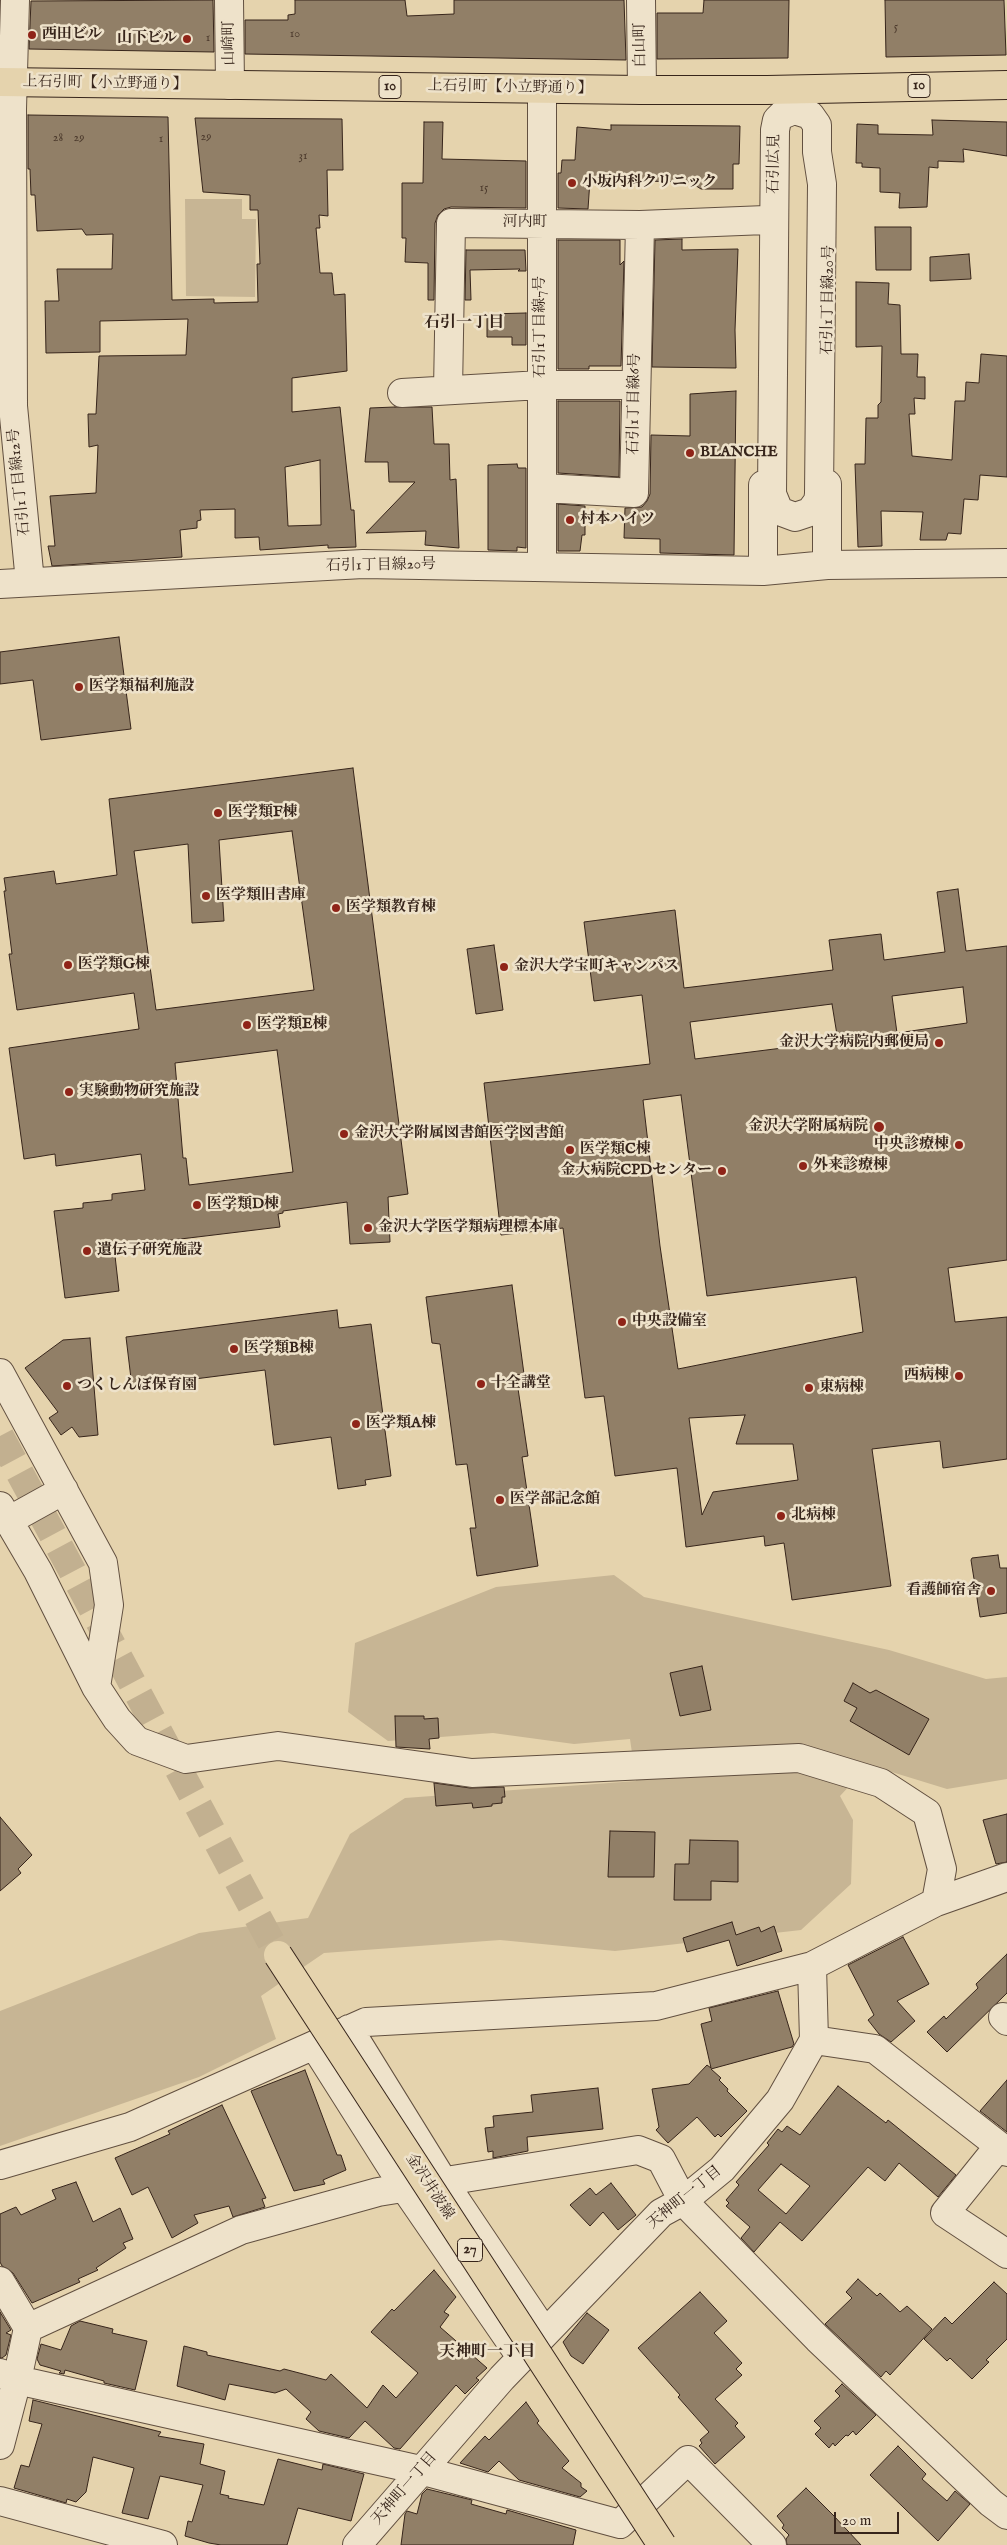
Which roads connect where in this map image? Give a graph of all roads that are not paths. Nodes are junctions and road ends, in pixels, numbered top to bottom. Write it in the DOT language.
graph roads {
  1 [pos="15,0"];
  2 [pos="229,0"];
  3 [pos="641,0"];
  4 [pos="6,82"];
  5 [pos="230,85"];
  6 [pos="1007,85"];
  7 [pos="831,87"];
  8 [pos="542,89"];
  9 [pos="642,90"];
  10 [pos="767,90"];
  11 [pos="6,183"];
  12 [pos="766,220"];
  13 [pos="541,223"];
  14 [pos="640,224"];
  15 [pos="541,385"];
  16 [pos="634,385"];
  17 [pos="448,390"];
  18 [pos="402,393"];
  19 [pos="543,488"];
  20 [pos="823,504"];
  21 [pos="763,512"];
  22 [pos="1007,563"];
  23 [pos="827,565"];
  24 [pos="542,566"];
  25 [pos="763,570"];
  26 [pos="30,582"];
  27 [pos="0,584"];
  28 [pos="0,1373"];
  29 [pos="64,1490"];
  30 [pos="4,1514"];
  31 [pos="96,1687"];
  32 [pos="1007,1877"];
  33 [pos="936,1902"];
  34 [pos="278,1955"];
  35 [pos="812,1966"];
  36 [pos="349,2029"];
  37 [pos="814,2040"];
  38 [pos="314,2045"];
  39 [pos="1003,2149"];
  40 [pos="0,2165"];
  41 [pos="443,2181"];
  42 [pos="404,2187"];
  43 [pos="683,2201"];
  44 [pos="1007,2254"];
  45 [pos="0,2281"];
  46 [pos="28,2328"];
  47 [pos="545,2333"];
  48 [pos="521,2358"];
  49 [pos="9,2376"];
  50 [pos="0,2445"];
  51 [pos="420,2470"];
  52 [pos="0,2502"];
  53 [pos="1007,2515"];
  54 [pos="163,2545"];
  55 [pos="357,2545"];
  56 [pos="662,2545"];
  57 [pos="772,2545"];
  1 -- 4 [label="street, 石引1丁目線12号"];
  2 -- 5 [label="street, 山崎町"];
  3 -- 9 [label="street, 白山町"];
  4 -- 5 [label="main road, 上石引町【小立野通り】 / 10"];
  4 -- 11 [label="street, 石引1丁目線12号"];
  5 -- 8 [label="main road, 上石引町【小立野通り】 / 10"];
  6 -- 7 [label="main road, 上石引町【小立野通り】 / 10"];
  7 -- 10 [label="main road, 上石引町【小立野通り】 / 10"];
  7 -- 20 [label="street, 石引1丁目線20号"];
  8 -- 9 [label="main road, 上石引町【小立野通り】 / 10"];
  8 -- 13 [label="street, 石引1丁目線7号"];
  9 -- 10 [label="main road, 上石引町【小立野通り】 / 10"];
  10 -- 12 [label="street"];
  11 -- 26 [label="street, 石引1丁目線12号"];
  12 -- 14 [label="street, 河内町"];
  12 -- 21 [label="street"];
  13 -- 14 [label="street, 河内町"];
  13 -- 15 [label="street, 石引1丁目線7号"];
  13 -- 17 [label="street, 河内町"];
  14 -- 16 [label="street, 石引1丁目線6号"];
  15 -- 16 [label="street"];
  15 -- 17 [label="street"];
  15 -- 19 [label="street, 石引1丁目線7号"];
  16 -- 19 [label="street, 石引1丁目線6号"];
  17 -- 18 [label="street"];
  19 -- 24 [label="street, 石引1丁目線7号"];
  20 -- 20 [label="street, 石引広見"];
  20 -- 21 [label="street"];
  20 -- 23 [label="street, 石引1丁目線20号"];
  21 -- 25 [label="street"];
  22 -- 23 [label="street"];
  23 -- 25 [label="street, 石引1丁目線20号"];
  24 -- 25 [label="street, 石引1丁目線20号"];
  24 -- 26 [label="street, 石引1丁目線20号"];
  26 -- 27 [label="street, 石引1丁目線20号"];
  28 -- 29 [label="street"];
  29 -- 30 [label="street"];
  29 -- 31 [label="street"];
  30 -- 31 [label="street"];
  31 -- 33 [label="street"];
  32 -- 33 [label="street"];
  33 -- 35 [label="street"];
  34 -- 56 [label="main road, 金沢井波線 / 27, bridge"];
  35 -- 36 [label="street"];
  35 -- 37 [label="street"];
  36 -- 38 [label="street"];
  36 -- 41 [label="street"];
  37 -- 39 [label="street"];
  37 -- 43 [label="street, 天神町一丁目"];
  38 -- 40 [label="street"];
  38 -- 42 [label="street"];
  39 -- 44 [label="street"];
  41 -- 42 [label="street"];
  41 -- 43 [label="street"];
  41 -- 47 [label="street"];
  42 -- 46 [label="street"];
  42 -- 48 [label="street"];
  43 -- 47 [label="street, 天神町一丁目"];
  43 -- 53 [label="street"];
  45 -- 46 [label="street"];
  46 -- 49 [label="street"];
  47 -- 48 [label="street, 天神町一丁目"];
  48 -- 51 [label="street, 天神町一丁目"];
  49 -- 50 [label="street"];
  49 -- 51 [label="street"];
  51 -- 55 [label="street, 天神町一丁目"];
  51 -- 57 [label="street"];
  52 -- 54 [label="street"];
}
